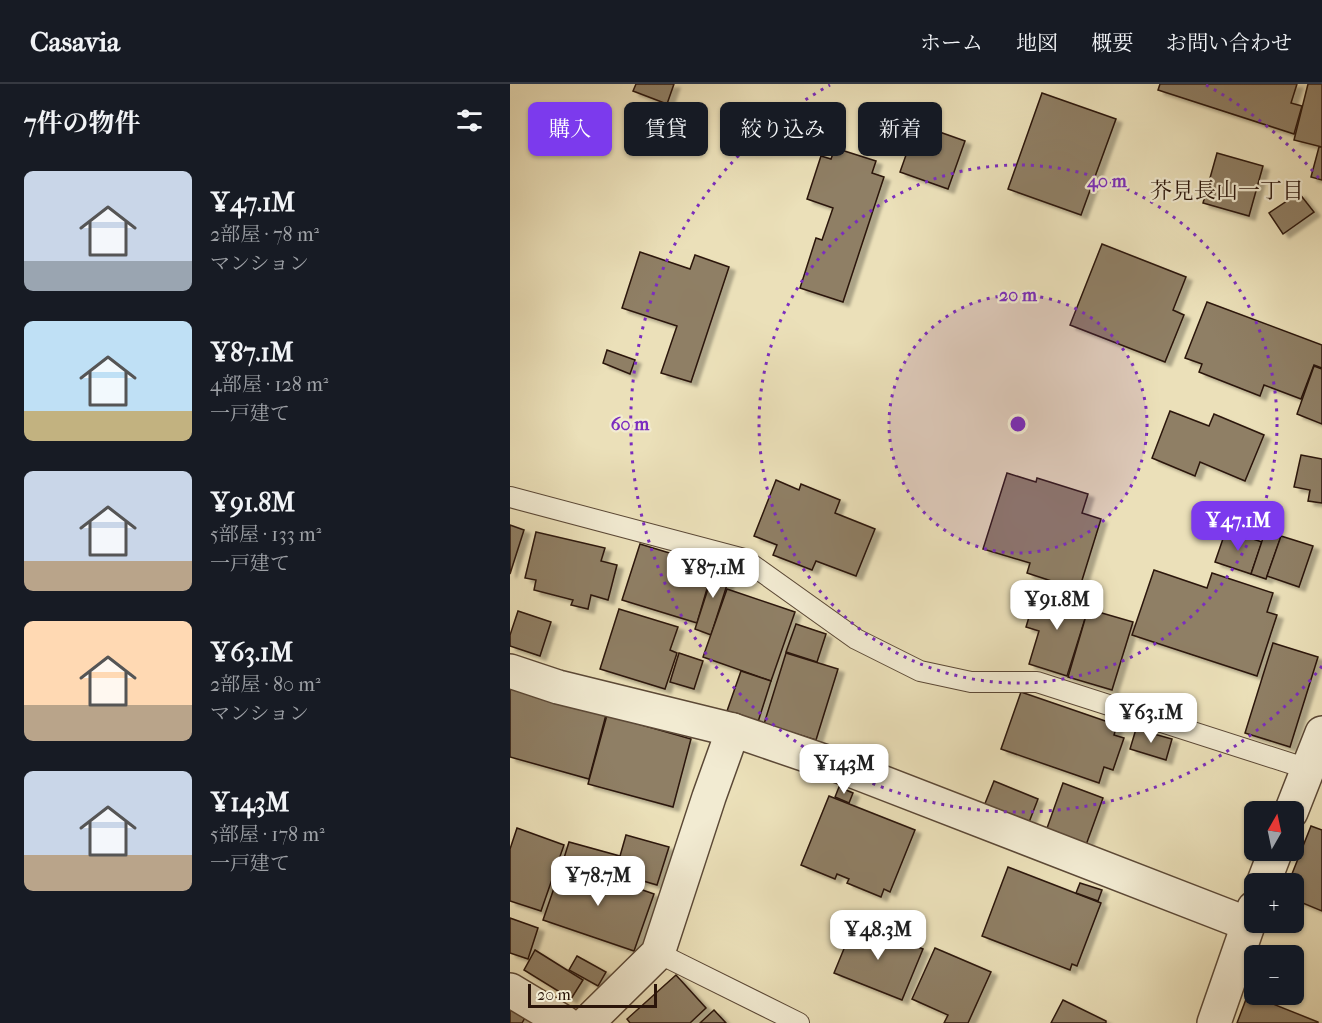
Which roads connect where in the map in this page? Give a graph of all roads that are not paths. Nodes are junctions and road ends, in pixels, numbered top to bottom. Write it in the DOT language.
graph roads {
  1 [pos="510,497"];
  2 [pos="510,671"];
  3 [pos="733,730"];
  4 [pos="1322,733"];
  5 [pos="1308,769"];
  6 [pos="1304,801"];
  7 [pos="1244,913"];
  8 [pos="1245,933"];
  9 [pos="658,953"];
  10 [pos="510,990"];
  11 [pos="565,1023"];
  12 [pos="587,1023"];
  13 [pos="799,1023"];
  14 [pos="1214,1023"];
  1 -- 5 [label="lane"];
  2 -- 3 [label="street"];
  3 -- 7 [label="street"];
  3 -- 9 [label="street"];
  4 -- 5 [label="street"];
  5 -- 6 [label="street"];
  8 -- 14 [label="street"];
  9 -- 12 [label="street"];
  9 -- 13 [label="lane"];
  10 -- 11 [label="street"];
}
